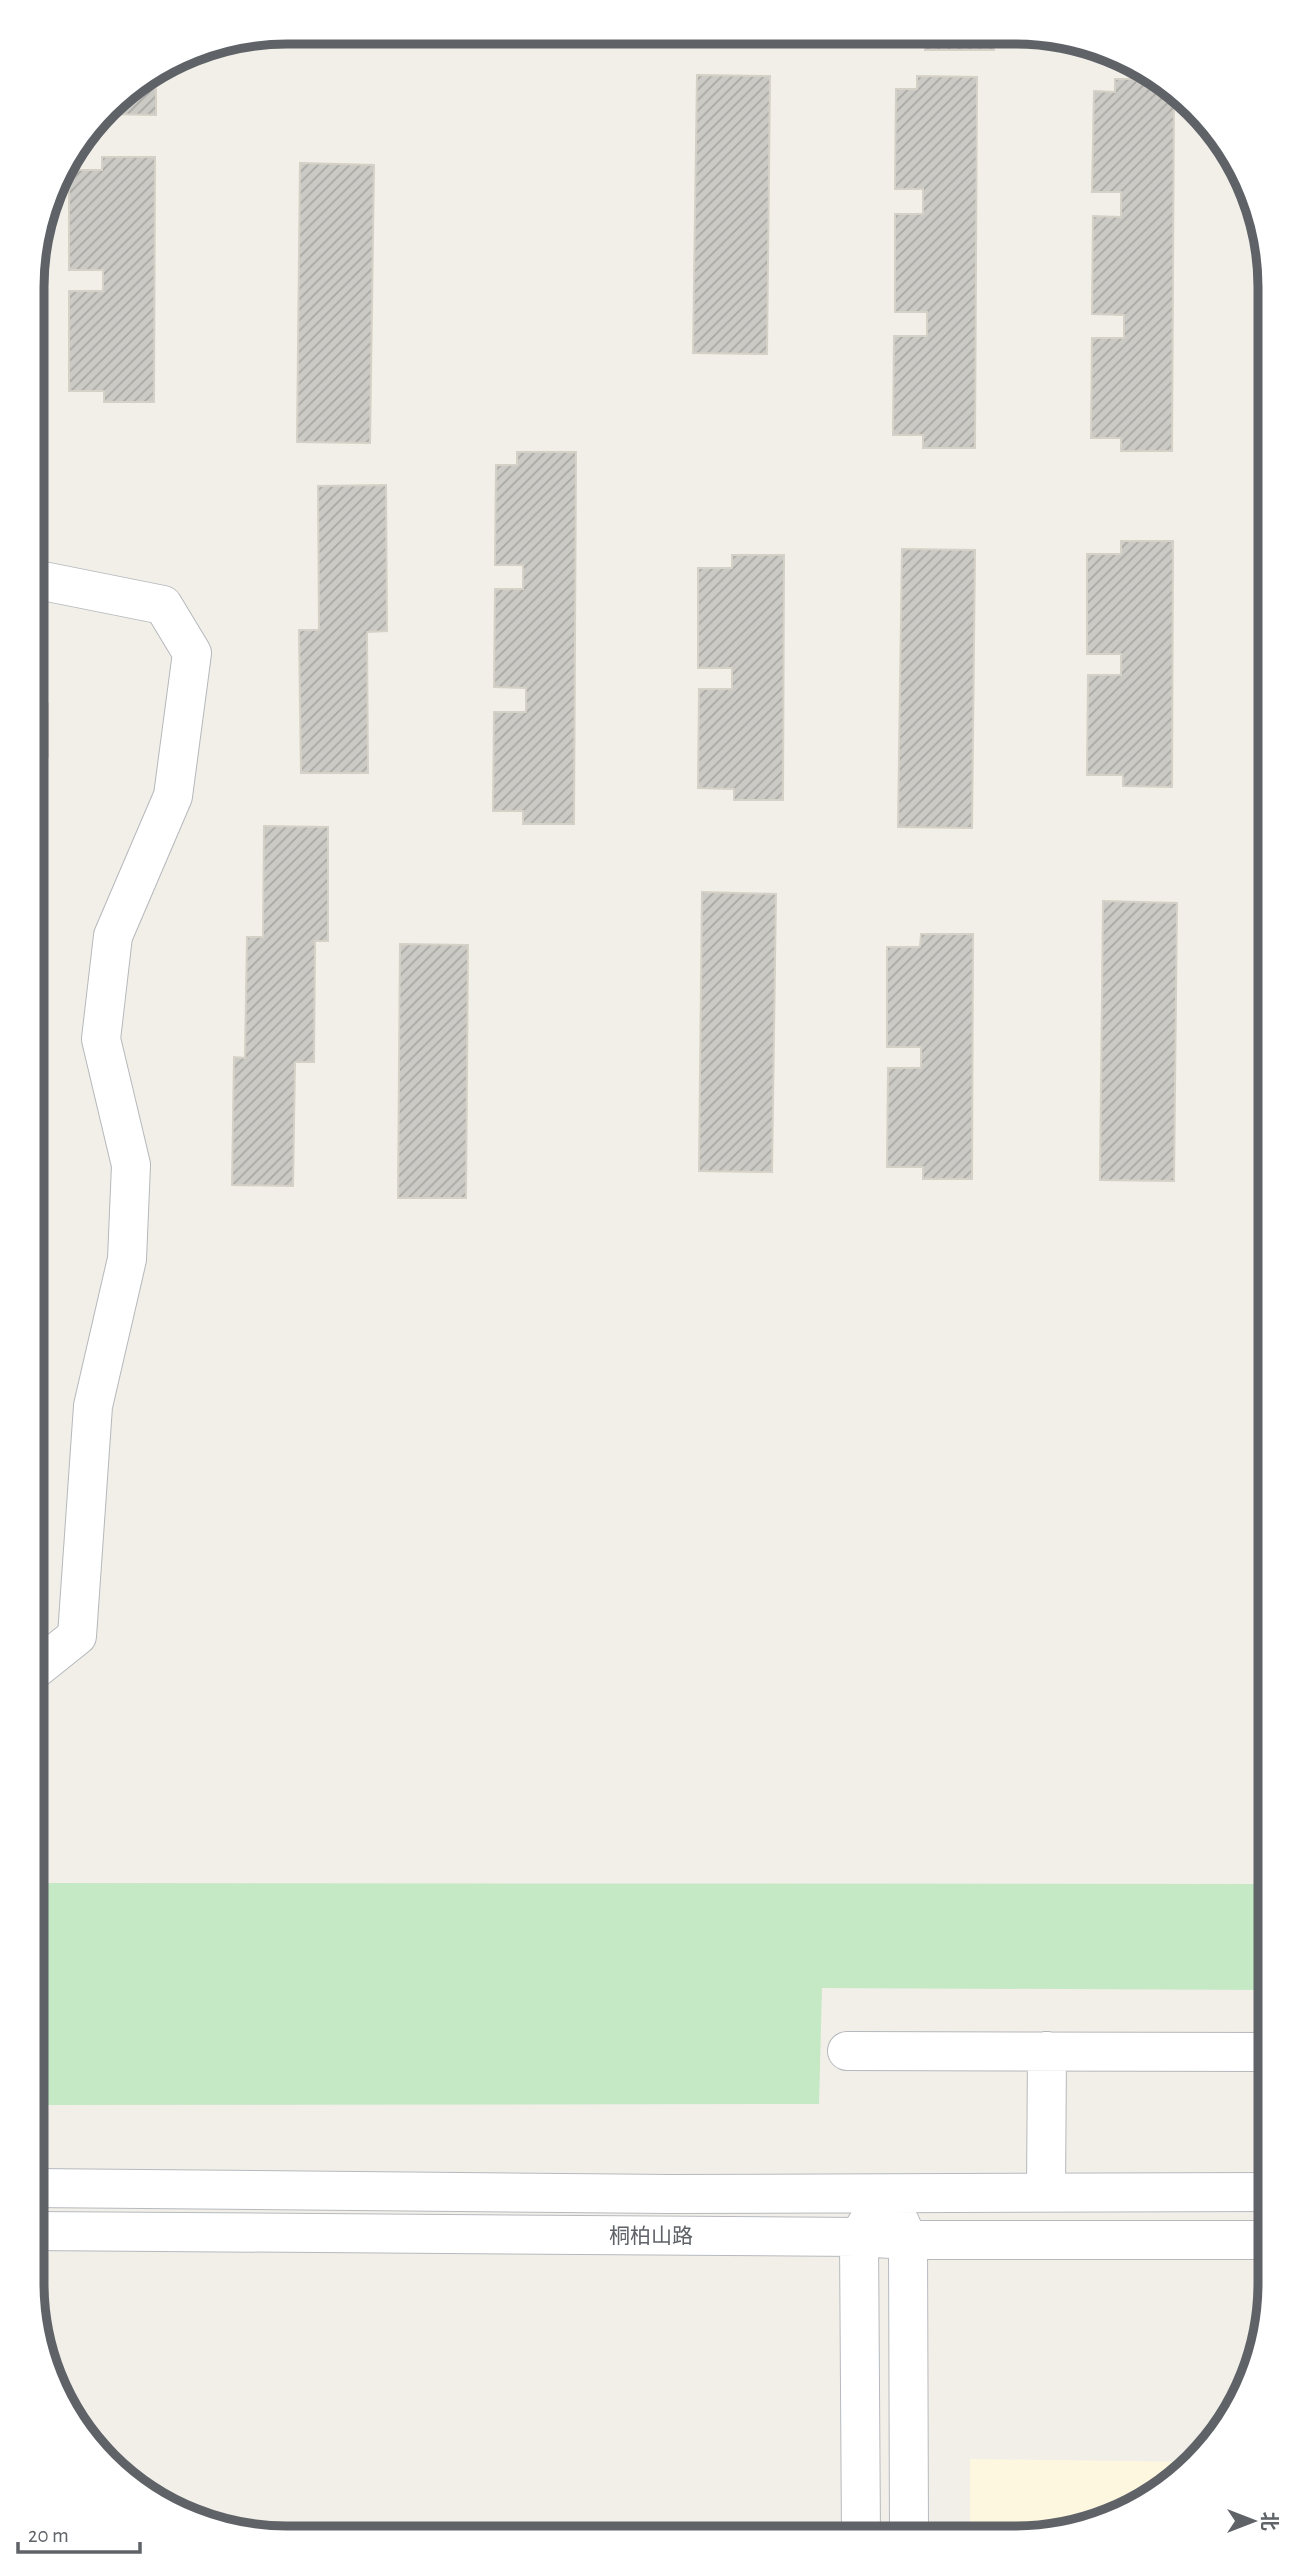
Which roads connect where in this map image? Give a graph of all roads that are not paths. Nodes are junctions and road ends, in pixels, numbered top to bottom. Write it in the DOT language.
graph roads {
  1 [pos="44,581"];
  2 [pos="44,1662"];
  3 [pos="847,2051"];
  4 [pos="1047,2051"];
  5 [pos="1258,2052"];
  6 [pos="44,2188"];
  7 [pos="885,2192"];
  8 [pos="1046,2192"];
  9 [pos="1258,2192"];
  10 [pos="44,2231"];
  11 [pos="859,2237"];
  12 [pos="908,2239"];
  13 [pos="1258,2240"];
  14 [pos="861,2526"];
  15 [pos="909,2526"];
  1 -- 2 [label="street"];
  3 -- 4 [label="street"];
  4 -- 5 [label="street"];
  4 -- 8 [label="street"];
  6 -- 7 [label="street, 桐柏山路"];
  7 -- 8 [label="street, 桐柏山路"];
  7 -- 11 [label="street"];
  7 -- 12 [label="street"];
  8 -- 9 [label="street, 桐柏山路"];
  10 -- 11 [label="street, 桐柏山路"];
  11 -- 12 [label="street, 桐柏山路"];
  11 -- 14 [label="street"];
  12 -- 13 [label="street, 桐柏山路"];
  12 -- 15 [label="street"];
}
